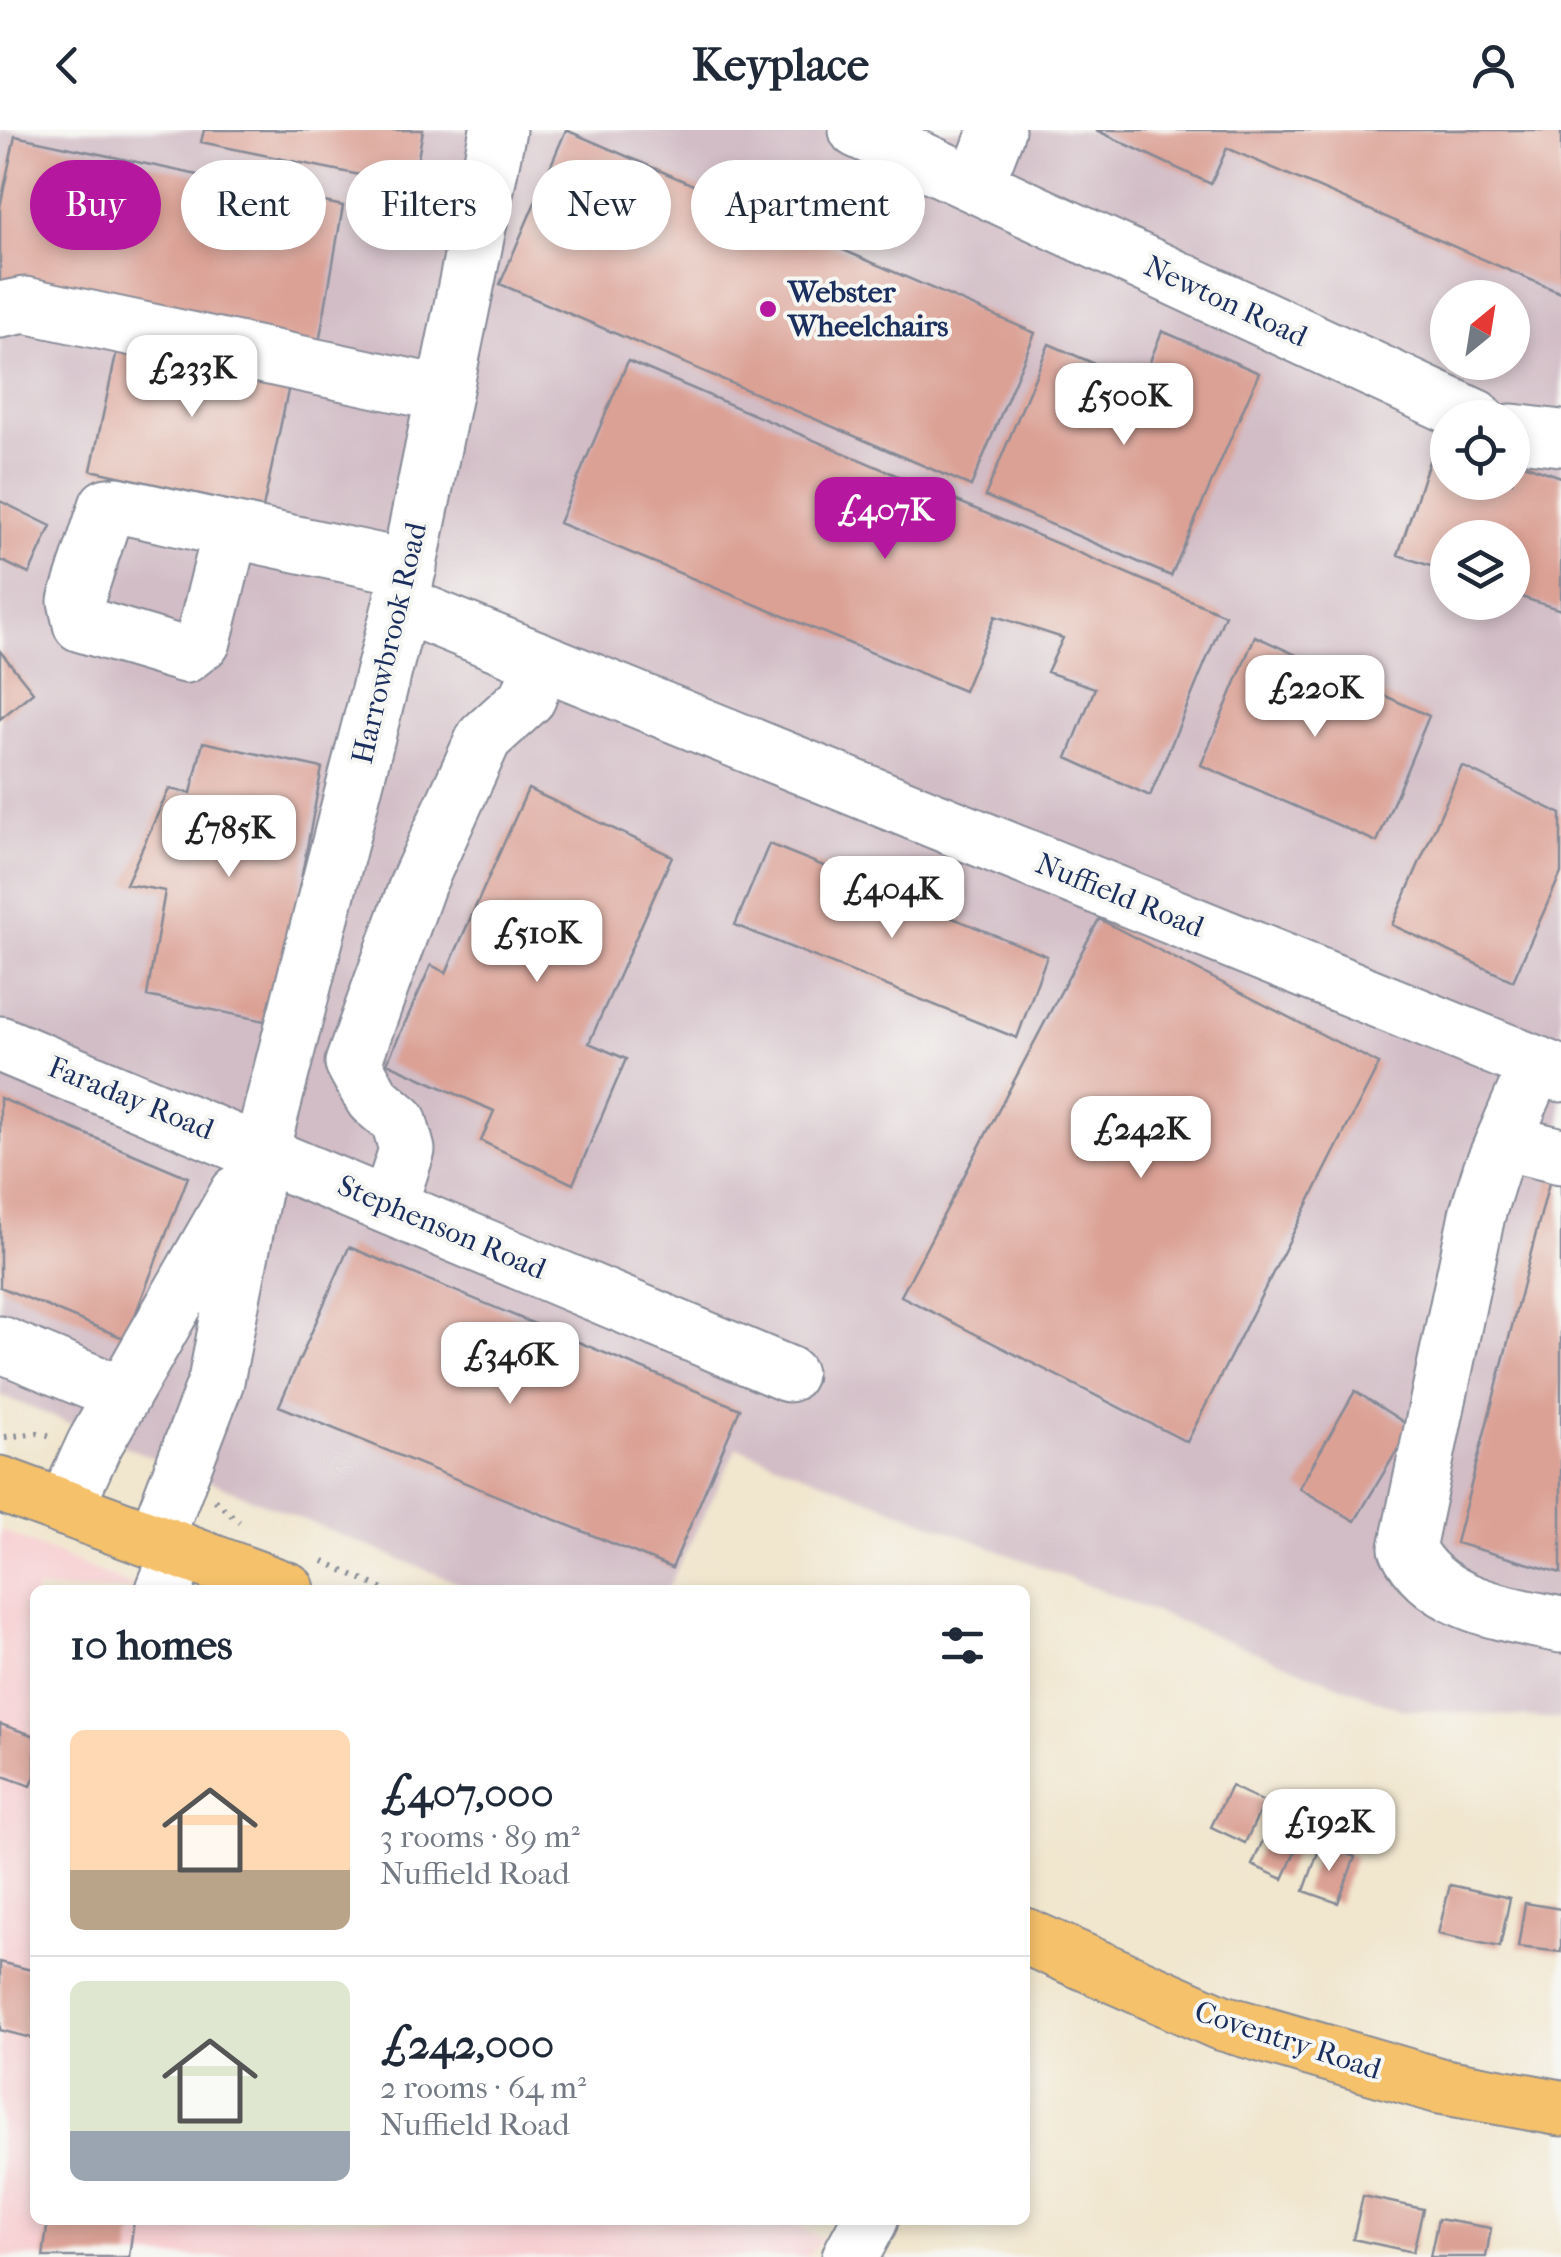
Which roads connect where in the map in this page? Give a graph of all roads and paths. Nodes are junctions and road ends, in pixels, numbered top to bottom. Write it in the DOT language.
graph roads {
  1 [pos="498,130"];
  2 [pos="857,130"];
  3 [pos="998,130"];
  4 [pos="976,185"];
  5 [pos="0,310"];
  6 [pos="432,375"];
  7 [pos="1438,400"];
  8 [pos="1530,434"];
  9 [pos="1561,438"];
  10 [pos="231,530"];
  11 [pos="405,586"];
  12 [pos="542,661"];
  13 [pos="0,1044"];
  14 [pos="1549,1069"];
  15 [pos="1503,1142"];
  16 [pos="261,1151"];
  17 [pos="1561,1156"];
  18 [pos="390,1205"];
  19 [pos="0,1344"];
  20 [pos="788,1374"];
  21 [pos="123,1395"];
  22 [pos="0,1484"];
  23 [pos="65,1508"];
  24 [pos="166,1560"];
  25 [pos="267,1585"];
  26 [pos="1561,1626"];
  27 [pos="1030,1938"];
  28 [pos="1561,2108"];
  29 [pos="867,2225"];
  30 [pos="850,2257"];
  1 -- 6 [label="street, Harrowbrook Road"];
  2 -- 4 [label="street, Newton Road"];
  3 -- 4 [label="street"];
  4 -- 7 [label="street, Newton Road"];
  5 -- 6 [label="street"];
  6 -- 11 [label="street, Harrowbrook Road"];
  8 -- 9 [label="street"];
  10 -- 11 [label="street, Nuffield Road"];
  11 -- 12 [label="street, Nuffield Road"];
  11 -- 16 [label="street, Harrowbrook Road"];
  12 -- 14 [label="street, Nuffield Road"];
  12 -- 18 [label="street"];
  13 -- 16 [label="street, Faraday Road"];
  14 -- 15 [label="street"];
  15 -- 17 [label="street"];
  15 -- 26 [label="street"];
  16 -- 18 [label="street, Stephenson Road"];
  16 -- 21 [label="street, Harrowbrook Road"];
  16 -- 24 [label="street, Harrowbrook Road"];
  18 -- 20 [label="street, Stephenson Road"];
  19 -- 21 [label="street"];
  21 -- 23 [label="street, Harrowbrook Road"];
  22 -- 23 [label="main road"];
  23 -- 24 [label="main road"];
  24 -- 25 [label="main road"];
  27 -- 28 [label="main road, Coventry Road"];
  29 -- 30 [label="street"];
}
